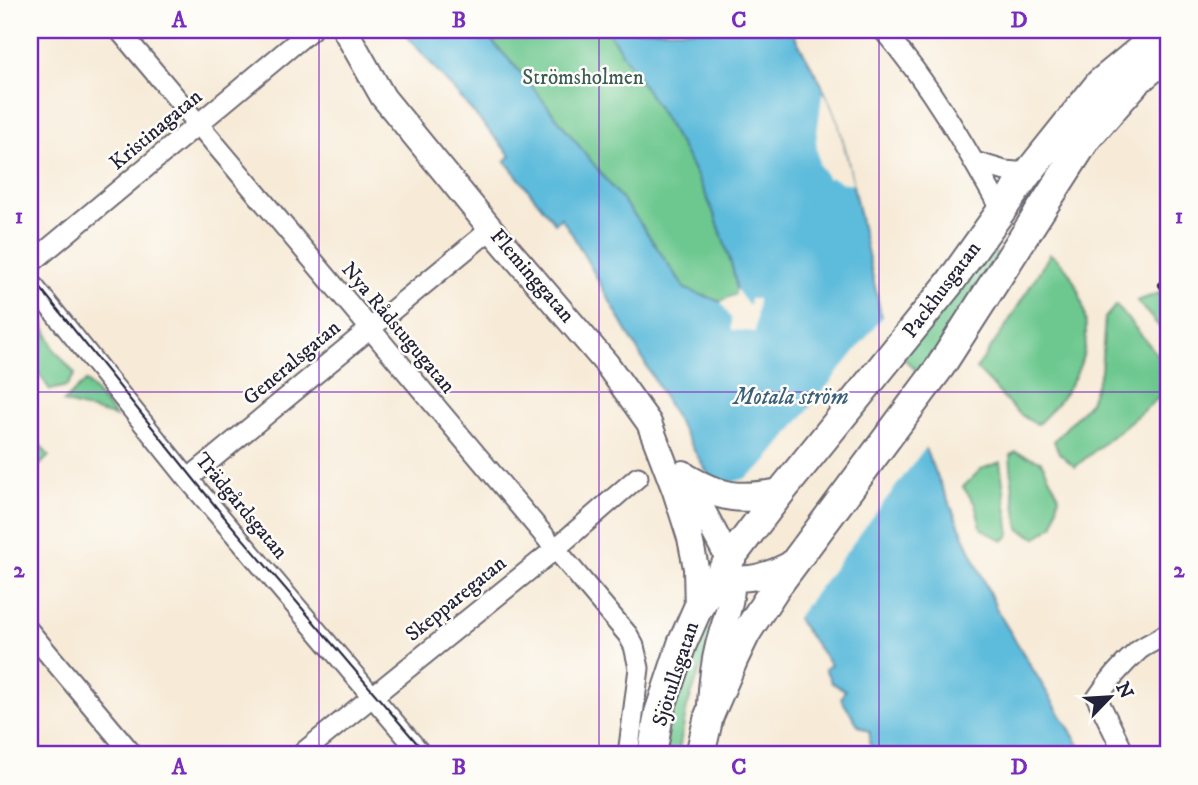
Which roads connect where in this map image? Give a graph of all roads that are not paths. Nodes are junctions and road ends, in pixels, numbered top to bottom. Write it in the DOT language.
graph roads {
  1 [pos="119,30"];
  2 [pos="311,30"];
  3 [pos="345,30"];
  4 [pos="883,30"];
  5 [pos="1164,30"];
  6 [pos="1168,55"];
  7 [pos="199,123"];
  8 [pos="975,162"];
  9 [pos="1028,173"];
  10 [pos="1001,210"];
  11 [pos="491,229"];
  12 [pos="30,264"];
  13 [pos="30,282"];
  14 [pos="369,329"];
  15 [pos="649,423"];
  16 [pos="638,477"];
  17 [pos="686,478"];
  18 [pos="188,479"];
  19 [pos="780,493"];
  20 [pos="690,538"];
  21 [pos="554,550"];
  22 [pos="794,562"];
  23 [pos="732,563"];
  24 [pos="770,583"];
  25 [pos="697,610"];
  26 [pos="30,632"];
  27 [pos="1168,632"];
  28 [pos="371,696"];
  29 [pos="709,716"];
  30 [pos="133,755"];
  31 [pos="300,755"];
  32 [pos="422,755"];
  33 [pos="628,755"];
  34 [pos="652,755"];
  35 [pos="700,755"];
  36 [pos="1125,755"];
  1 -- 7 [label="street, Nya Rådstugugatan"];
  2 -- 7 [label="street, Kristinagatan"];
  3 -- 11 [label="street, Fleminggatan"];
  4 -- 8 [label="street"];
  5 -- 9 [label="main road, Packhusgatan"];
  6 -- 22 [label="main road, Packhusgatan"];
  7 -- 12 [label="street, Kristinagatan"];
  7 -- 14 [label="street, Nya Rådstugugatan"];
  8 -- 9 [label="street"];
  8 -- 10 [label="street"];
  9 -- 10 [label="main road, Packhusgatan"];
  10 -- 19 [label="main road, Packhusgatan"];
  11 -- 14 [label="street, Generalsgatan"];
  11 -- 15 [label="street, Fleminggatan"];
  13 -- 18 [label="street, Trädgårdsgatan"];
  14 -- 18 [label="street, Generalsgatan"];
  14 -- 21 [label="street, Nya Rådstugugatan"];
  15 -- 17 [label="street"];
  15 -- 20 [label="street, Fleminggatan"];
  16 -- 21 [label="street, Skepparegatan"];
  17 -- 19 [label="main road"];
  17 -- 23 [label="street"];
  18 -- 28 [label="street, Trädgårdsgatan"];
  19 -- 23 [label="main road, Packhusgatan"];
  20 -- 23 [label="street, Fleminggatan"];
  20 -- 25 [label="street, Fleminggatan"];
  21 -- 28 [label="street, Skepparegatan"];
  21 -- 33 [label="street, Nya Rådstugugatan"];
  22 -- 24 [label="main road, Sjötullsgatan"];
  23 -- 24 [label="street"];
  23 -- 25 [label="main road, Sjötullsgatan"];
  23 -- 29 [label="street, Sjötullsgatan"];
  24 -- 29 [label="main road, Sjötullsgatan"];
  25 -- 34 [label="main road, Sjötullsgatan"];
  26 -- 30 [label="street"];
  27 -- 36 [label="street"];
  28 -- 31 [label="street, Skepparegatan"];
  28 -- 32 [label="street, Trädgårdsgatan"];
  29 -- 35 [label="main road, Sjötullsgatan"];
}
